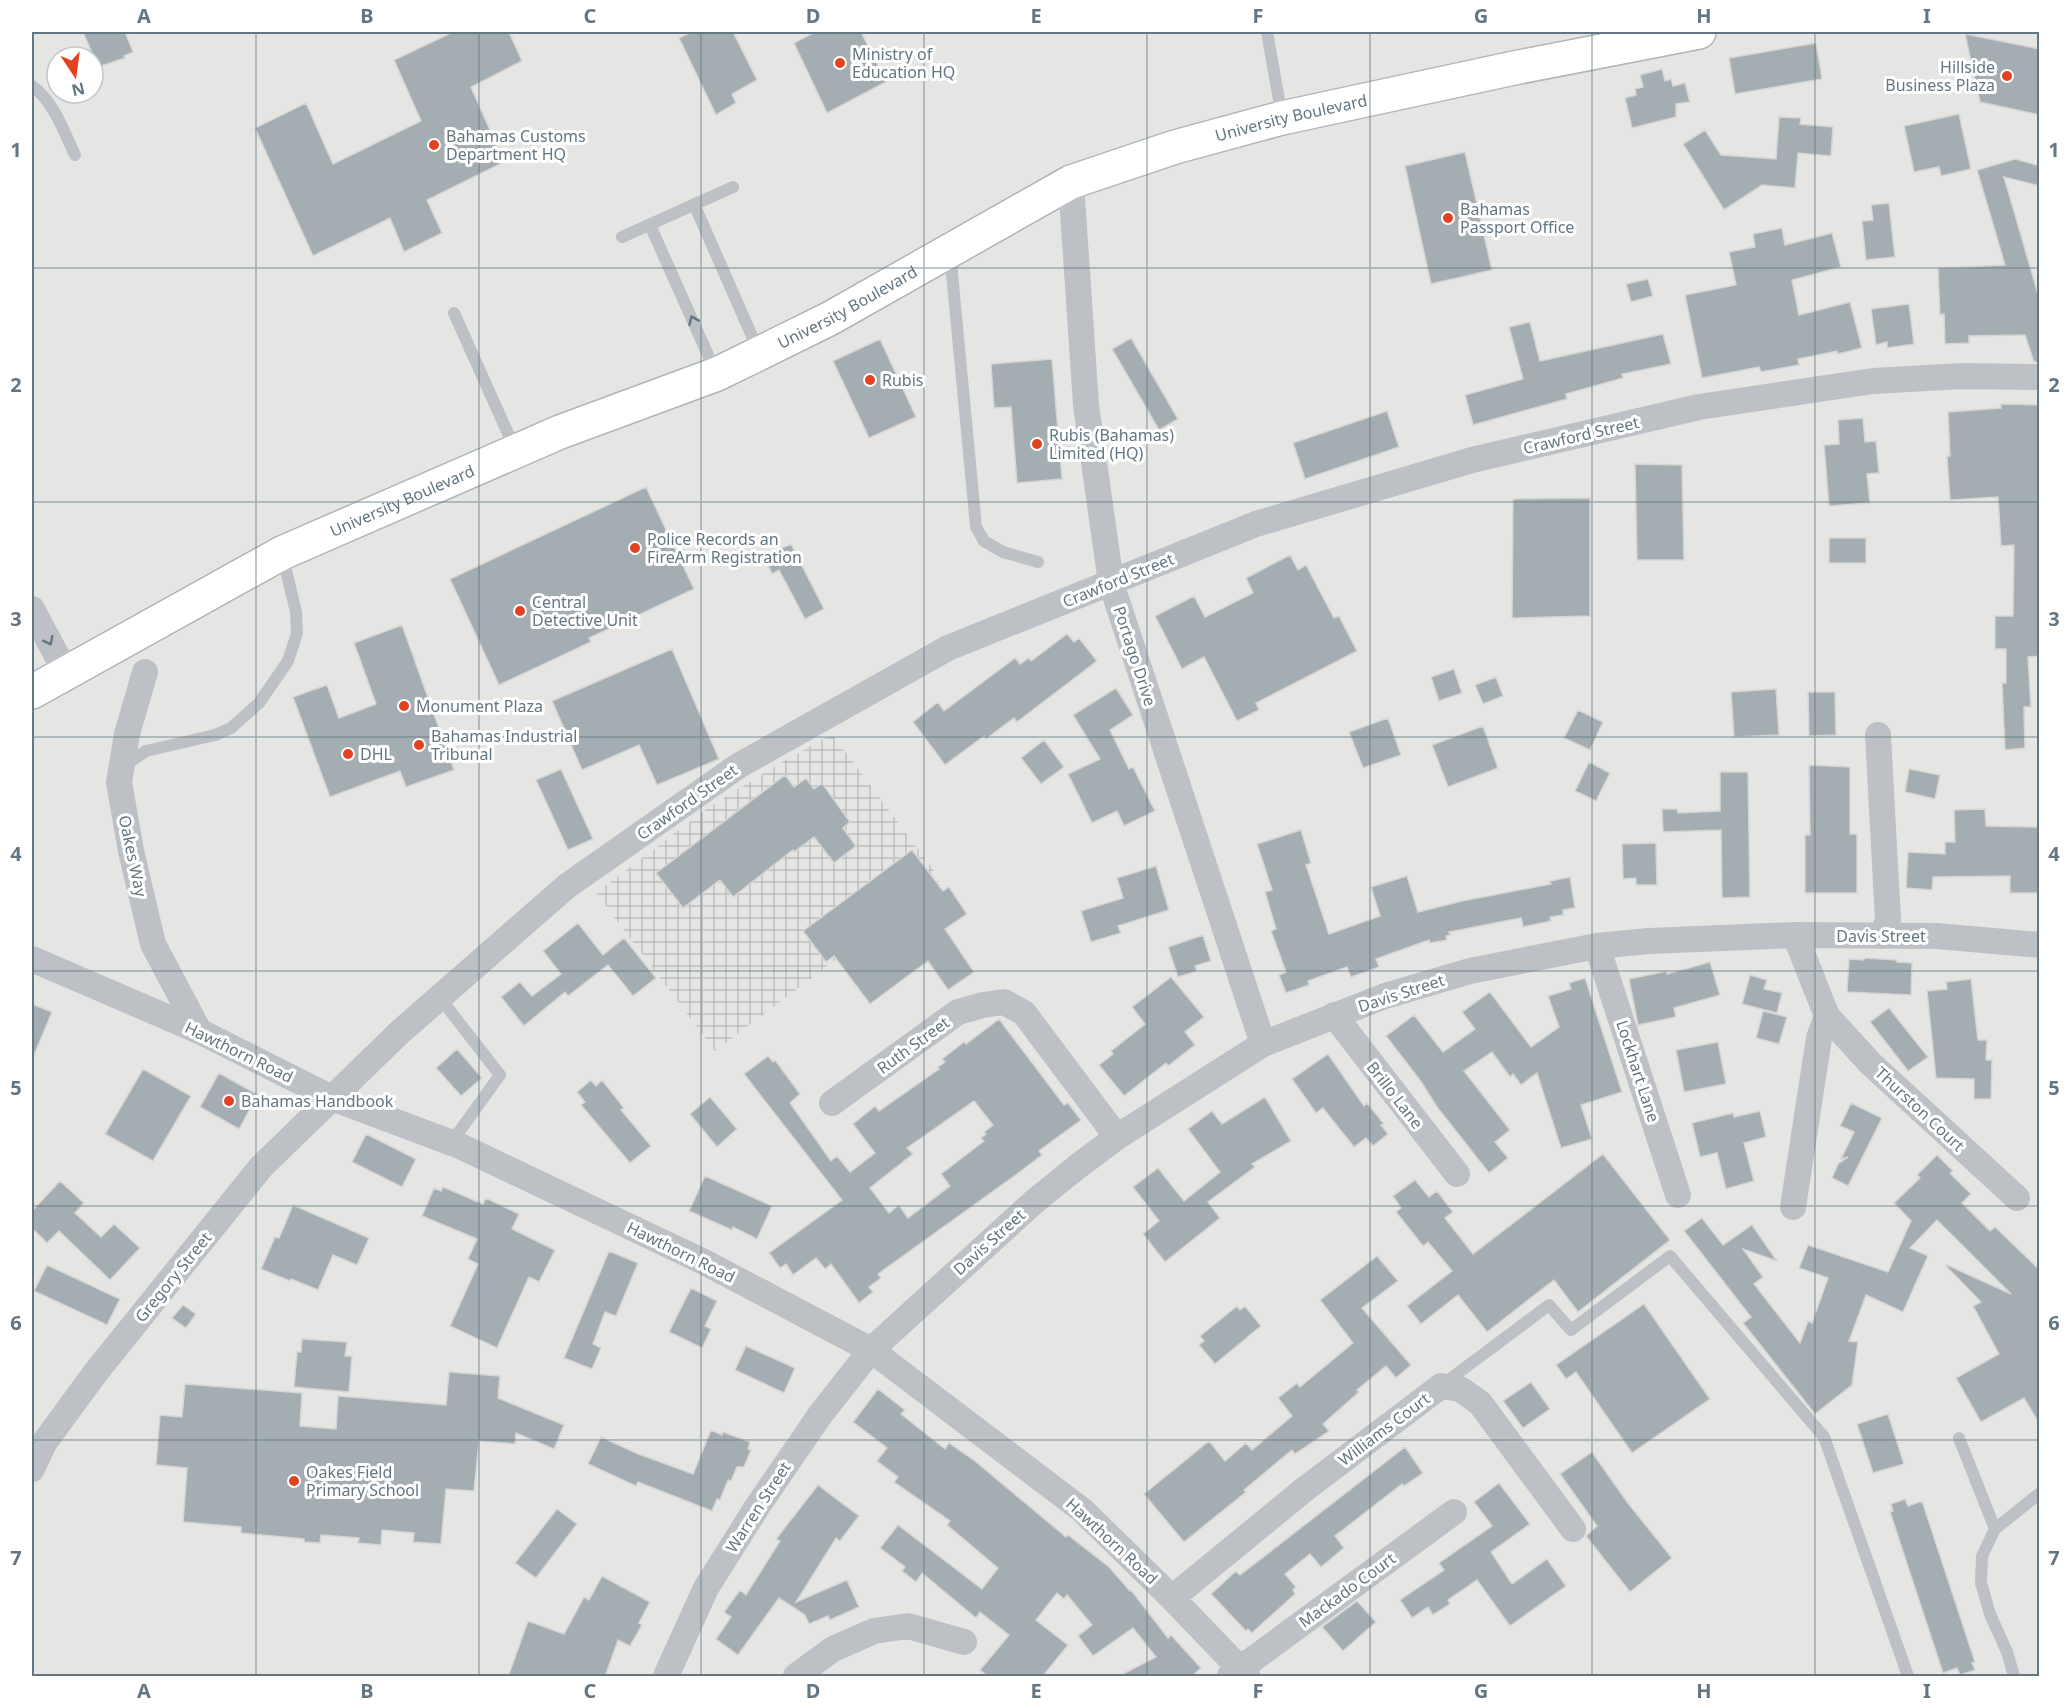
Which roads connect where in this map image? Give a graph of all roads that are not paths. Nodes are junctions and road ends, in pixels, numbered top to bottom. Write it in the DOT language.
graph roads {
  1 [pos="1267,32"];
  2 [pos="1690,32"];
  3 [pos="32,86"];
  4 [pos="1282,118"];
  5 [pos="75,155"];
  6 [pos="1071,182"];
  7 [pos="733,187"];
  8 [pos="694,204"];
  9 [pos="650,225"];
  10 [pos="622,237"];
  11 [pos="950,251"];
  12 [pos="454,313"];
  13 [pos="760,353"];
  14 [pos="717,374"];
  15 [pos="2040,377"];
  16 [pos="516,452"];
  17 [pos="282,553"];
  18 [pos="1038,562"];
  19 [pos="1111,583"];
  20 [pos="32,609"];
  21 [pos="145,672"];
  22 [pos="42,681"];
  23 [pos="1878,735"];
  24 [pos="121,768"];
  25 [pos="1795,935"];
  26 [pos="1882,936"];
  27 [pos="2040,945"];
  28 [pos="1597,946"];
  29 [pos="32,959"];
  30 [pos="440,998"];
  31 [pos="1334,1015"];
  32 [pos="1827,1016"];
  33 [pos="199,1031"];
  34 [pos="1263,1044"];
  35 [pos="332,1098"];
  36 [pos="832,1104"];
  37 [pos="1117,1137"];
  38 [pos="451,1143"];
  39 [pos="1457,1174"];
  40 [pos="1678,1196"];
  41 [pos="2017,1198"];
  42 [pos="1793,1207"];
  43 [pos="872,1350"];
  44 [pos="1441,1386"];
  45 [pos="1959,1438"];
  46 [pos="32,1469"];
  47 [pos="2040,1493"];
  48 [pos="1455,1512"];
  49 [pos="1995,1528"];
  50 [pos="1573,1529"];
  51 [pos="1172,1598"];
  52 [pos="964,1642"];
  53 [pos="1239,1674"];
  54 [pos="671,1675"];
  55 [pos="796,1677"];
  56 [pos="1908,1677"];
  57 [pos="2014,1677"];
  1 -- 4 [label="lane"];
  2 -- 4 [label="main road, University Boulevard"];
  3 -- 5 [label="lane"];
  4 -- 6 [label="main road, University Boulevard"];
  6 -- 11 [label="main road, University Boulevard"];
  6 -- 19 [label="street, Portago Drive"];
  7 -- 8 [label="lane"];
  8 -- 9 [label="lane"];
  8 -- 13 [label="lane"];
  9 -- 10 [label="lane"];
  14 -- 9 [label="lane, one-way"];
  11 -- 13 [label="main road, University Boulevard"];
  11 -- 18 [label="lane"];
  12 -- 16 [label="lane"];
  13 -- 14 [label="main road, University Boulevard"];
  14 -- 16 [label="main road, University Boulevard"];
  15 -- 19 [label="street, Crawford Street"];
  16 -- 17 [label="main road, University Boulevard"];
  17 -- 22 [label="main road, University Boulevard"];
  17 -- 24 [label="lane"];
  19 -- 30 [label="street, Crawford Street"];
  19 -- 34 [label="street, Portago Drive"];
  20 -- 22 [label="street, one-way"];
  21 -- 24 [label="street, Oakes Way"];
  23 -- 26 [label="street"];
  24 -- 33 [label="street, Oakes Way"];
  25 -- 26 [label="street, Davis Street"];
  25 -- 28 [label="street, Davis Street"];
  25 -- 32 [label="street, Thurston Court"];
  26 -- 27 [label="street, Davis Street"];
  28 -- 31 [label="street, Davis Street"];
  28 -- 40 [label="street, Lockhart Lane"];
  29 -- 33 [label="street, Hawthorn Road"];
  30 -- 35 [label="street, Crawford Street"];
  30 -- 38 [label="lane"];
  31 -- 34 [label="street, Davis Street"];
  31 -- 39 [label="street, Brillo Lane"];
  32 -- 41 [label="street, Thurston Court"];
  32 -- 42 [label="street"];
  33 -- 35 [label="street, Hawthorn Road"];
  34 -- 37 [label="street, Davis Street"];
  35 -- 38 [label="street, Hawthorn Road"];
  35 -- 46 [label="street, Gregory Street"];
  36 -- 37 [label="street, Ruth Street"];
  37 -- 43 [label="street, Davis Street"];
  38 -- 43 [label="street, Hawthorn Road"];
  43 -- 51 [label="street, Hawthorn Road"];
  43 -- 54 [label="street, Warren Street"];
  44 -- 50 [label="street, Williams Court"];
  44 -- 51 [label="street, Williams Court"];
  44 -- 56 [label="lane"];
  45 -- 49 [label="lane"];
  47 -- 49 [label="lane"];
  48 -- 53 [label="street, Mackado Court"];
  49 -- 57 [label="lane"];
  51 -- 53 [label="street, Hawthorn Road"];
  52 -- 55 [label="street"];
}
